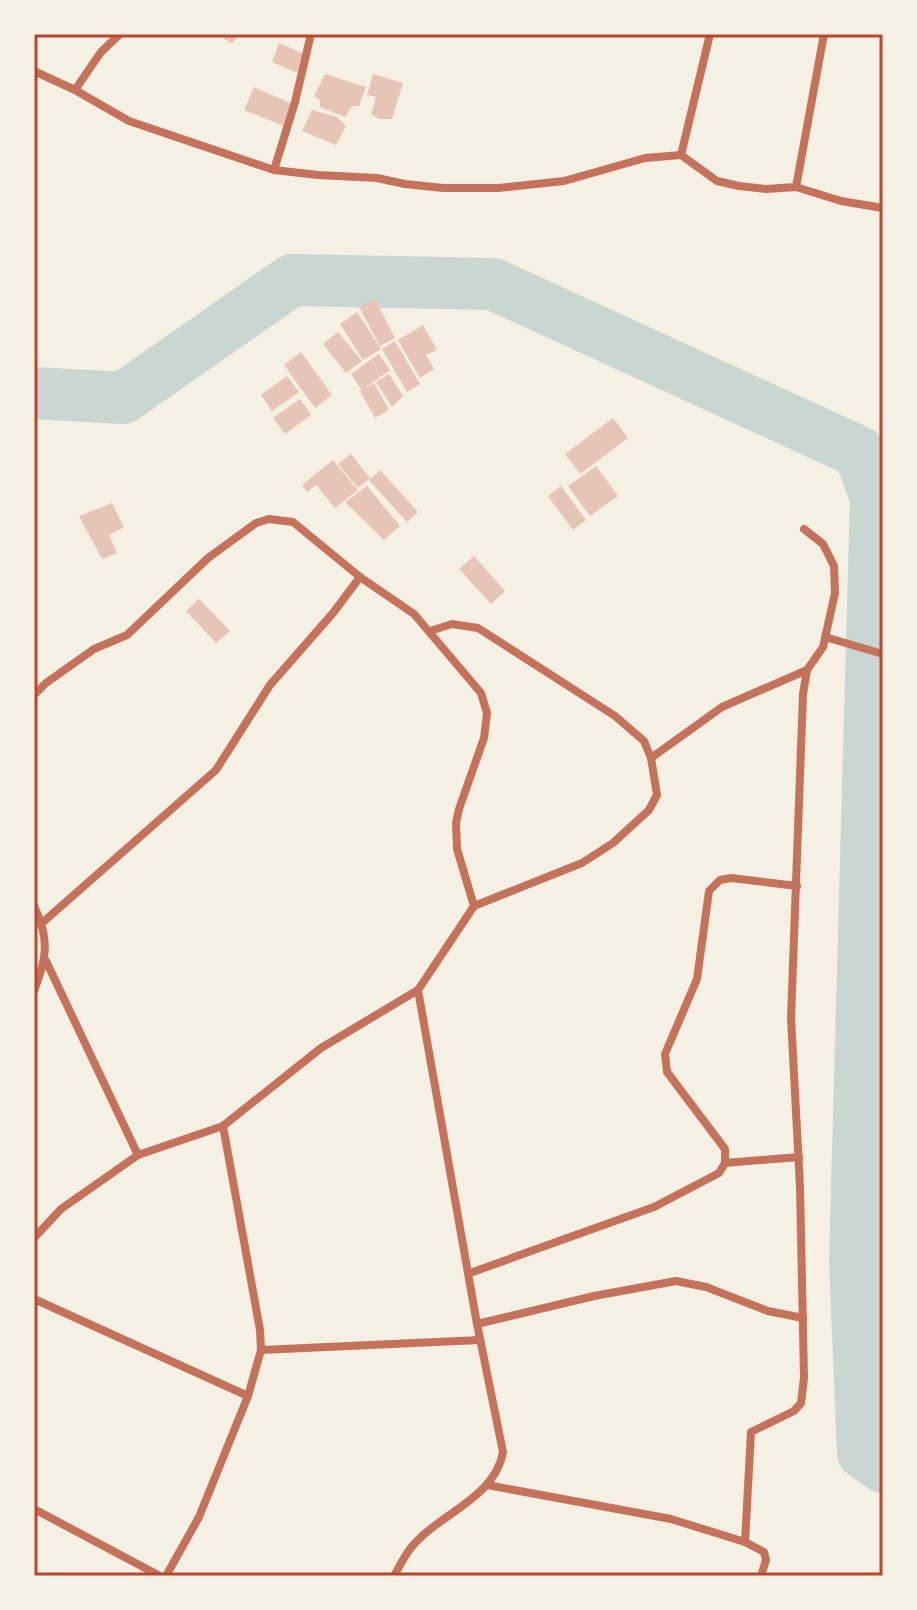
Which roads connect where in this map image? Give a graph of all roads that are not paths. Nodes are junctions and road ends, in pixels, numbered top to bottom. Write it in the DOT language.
graph roads {
  1 [pos="120,34"];
  2 [pos="311,34"];
  3 [pos="710,34"];
  4 [pos="824,34"];
  5 [pos="34,71"];
  6 [pos="75,90"];
  7 [pos="681,155"];
  8 [pos="274,170"];
  9 [pos="796,187"];
  10 [pos="883,208"];
  11 [pos="804,529"];
  12 [pos="360,577"];
  13 [pos="430,631"];
  14 [pos="827,638"];
  15 [pos="883,654"];
  16 [pos="807,670"];
  17 [pos="34,695"];
  18 [pos="651,758"];
  19 [pos="797,886"];
  20 [pos="34,906"];
  21 [pos="474,906"];
  22 [pos="42,923"];
  23 [pos="46,961"];
  24 [pos="418,990"];
  25 [pos="34,991"];
  26 [pos="223,1126"];
  27 [pos="138,1155"];
  28 [pos="799,1157"];
  29 [pos="725,1163"];
  30 [pos="34,1238"];
  31 [pos="470,1273"];
  32 [pos="34,1299"];
  33 [pos="803,1318"];
  34 [pos="477,1324"];
  35 [pos="480,1340"];
  36 [pos="261,1350"];
  37 [pos="248,1396"];
  38 [pos="487,1485"];
  39 [pos="34,1509"];
  40 [pos="745,1542"];
  41 [pos="160,1576"];
  42 [pos="166,1576"];
  43 [pos="394,1576"];
  44 [pos="761,1576"];
  1 -- 6 [label="street"];
  2 -- 8 [label="street"];
  3 -- 7 [label="street"];
  4 -- 9 [label="street"];
  5 -- 6 [label="street"];
  6 -- 8 [label="street"];
  7 -- 8 [label="street"];
  7 -- 9 [label="street"];
  9 -- 10 [label="street"];
  11 -- 14 [label="street"];
  12 -- 13 [label="street"];
  12 -- 17 [label="street"];
  12 -- 22 [label="street"];
  13 -- 18 [label="street"];
  13 -- 21 [label="street"];
  14 -- 15 [label="street"];
  14 -- 16 [label="street"];
  16 -- 18 [label="street"];
  16 -- 19 [label="street"];
  18 -- 21 [label="street"];
  19 -- 28 [label="street"];
  19 -- 29 [label="street"];
  20 -- 22 [label="street"];
  21 -- 24 [label="street"];
  22 -- 23 [label="street"];
  23 -- 25 [label="street"];
  23 -- 27 [label="street"];
  24 -- 26 [label="street"];
  24 -- 31 [label="street"];
  26 -- 27 [label="street"];
  26 -- 36 [label="street"];
  27 -- 30 [label="street"];
  28 -- 29 [label="street"];
  28 -- 33 [label="street"];
  29 -- 31 [label="street"];
  31 -- 34 [label="street"];
  32 -- 37 [label="street"];
  33 -- 34 [label="street"];
  33 -- 40 [label="street"];
  34 -- 35 [label="street"];
  35 -- 36 [label="street"];
  35 -- 38 [label="street"];
  36 -- 37 [label="street"];
  37 -- 42 [label="street"];
  38 -- 40 [label="street"];
  38 -- 43 [label="street"];
  39 -- 41 [label="street"];
  40 -- 44 [label="street"];
}
